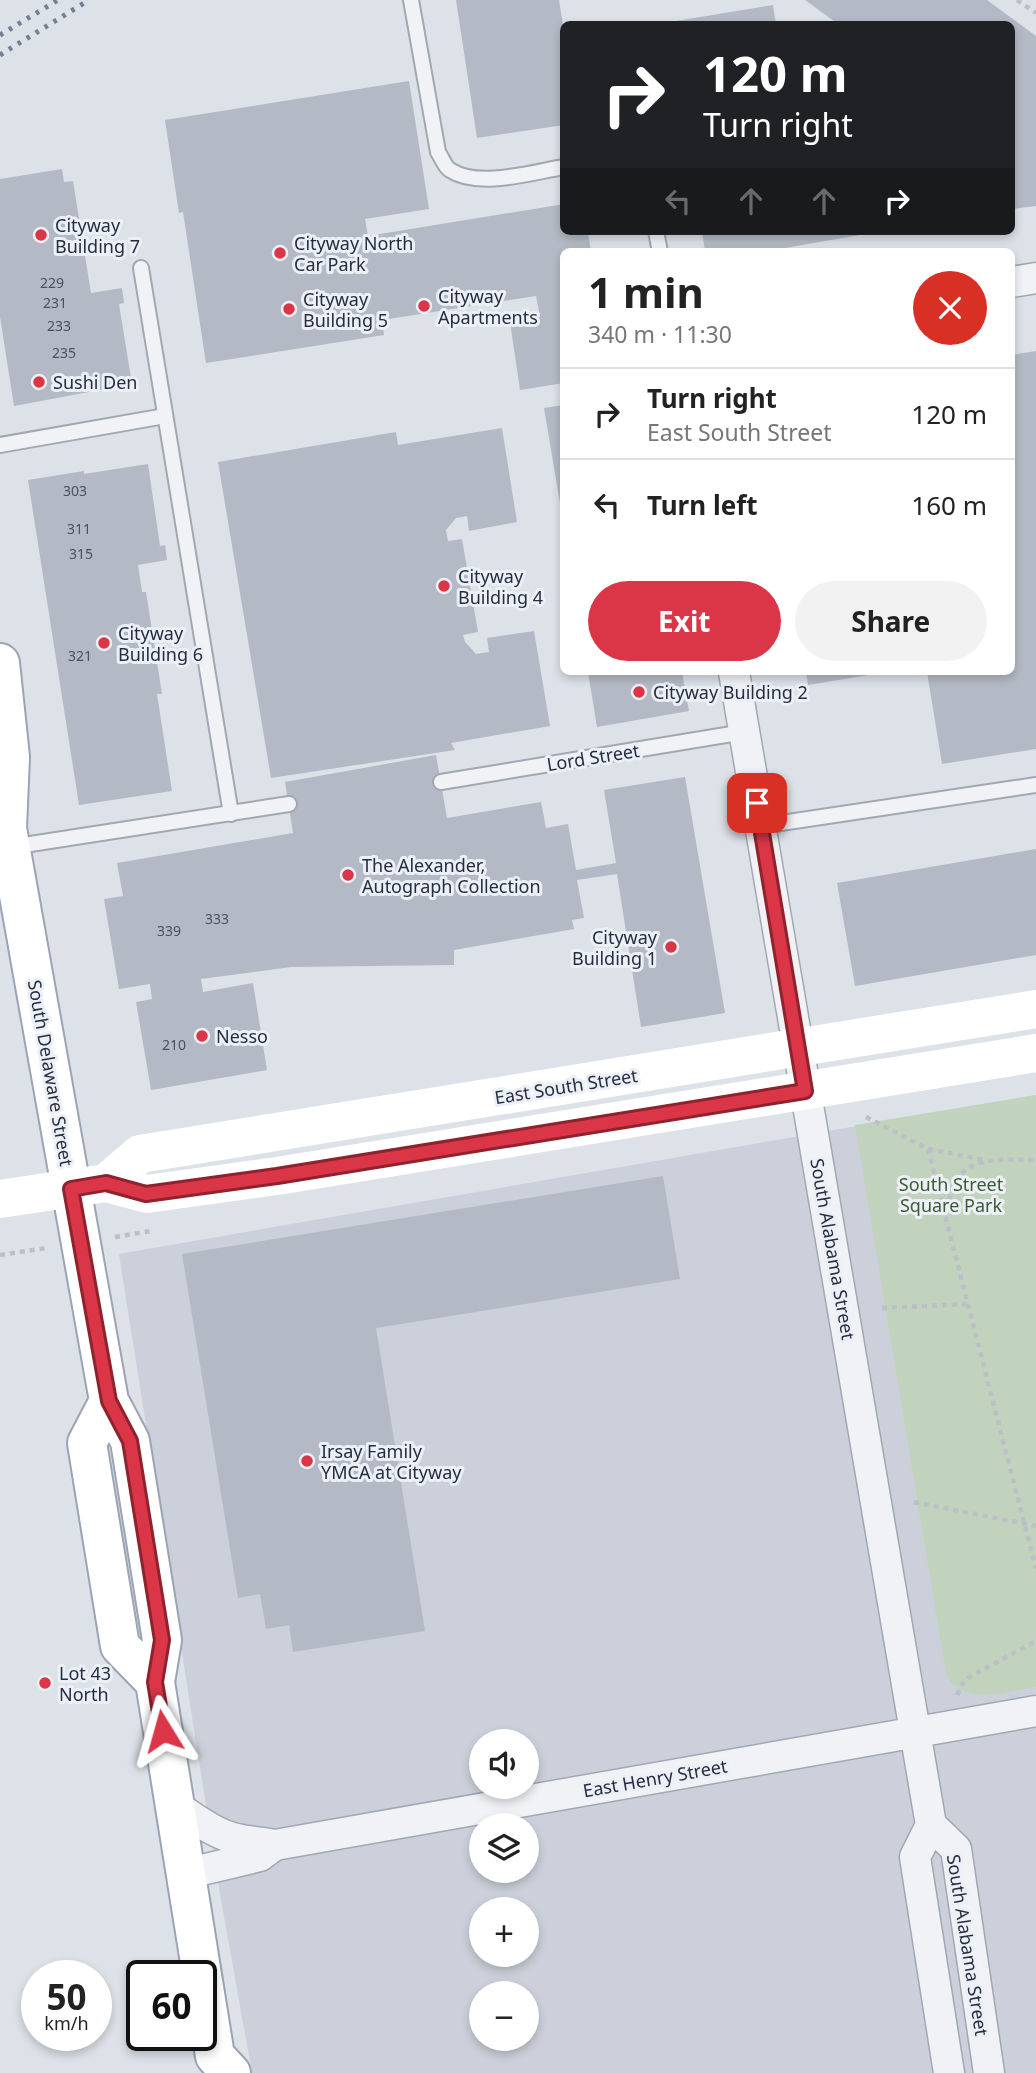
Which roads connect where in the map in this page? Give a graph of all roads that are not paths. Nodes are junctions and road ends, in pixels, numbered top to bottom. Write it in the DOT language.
graph roads {
  1 [pos="411,0"];
  2 [pos="560,168"];
  3 [pos="141,268"];
  4 [pos="1036,278"];
  5 [pos="1015,282"];
  6 [pos="165,416"];
  7 [pos="0,445"];
  8 [pos="0,663"];
  9 [pos="734,675"];
  10 [pos="744,732"];
  11 [pos="441,782"];
  12 [pos="1036,785"];
  13 [pos="289,804"];
  14 [pos="230,814"];
  15 [pos="761,826"];
  16 [pos="6,830"];
  17 [pos="9,890"];
  18 [pos="1036,1009"];
  19 [pos="799,1049"];
  20 [pos="1036,1053"];
  21 [pos="805,1091"];
  22 [pos="89,1186"];
  23 [pos="0,1199"];
  24 [pos="1036,1711"];
  25 [pos="915,1732"];
  26 [pos="174,1805"];
  27 [pos="931,1825"];
  28 [pos="275,1845"];
  29 [pos="185,1874"];
  30 [pos="215,2067"];
  31 [pos="949,2073"];
  32 [pos="989,2073"];
  1 -- 2 [label="lane"];
  3 -- 6 [label="lane"];
  4 -- 5 [label="street"];
  6 -- 7 [label="lane"];
  6 -- 14 [label="lane"];
  8 -- 16 [label="main road, South Delaware Street"];
  9 -- 10 [label="street, South Alabama Street"];
  10 -- 11 [label="lane, Lord Street"];
  10 -- 15 [label="street, South Alabama Street"];
  12 -- 15 [label="lane"];
  13 -- 14 [label="lane"];
  14 -- 16 [label="lane"];
  15 -- 19 [label="street, South Alabama Street"];
  16 -- 17 [label="main road, South Delaware Street"];
  17 -- 22 [label="main road, South Delaware Street"];
  18 -- 19 [label="main road, East South Street"];
  19 -- 21 [label="street, South Alabama Street"];
  19 -- 22 [label="main road, East South Street"];
  20 -- 21 [label="main road"];
  21 -- 22 [label="main road"];
  21 -- 25 [label="street, South Alabama Street"];
  22 -- 23 [label="main road"];
  22 -- 26 [label="main road, South Delaware Street"];
  24 -- 25 [label="street, East Henry Street"];
  25 -- 27 [label="street, South Alabama Street"];
  25 -- 28 [label="street, East Henry Street"];
  26 -- 28 [label="street, East Henry Street"];
  26 -- 29 [label="main road, South Delaware Street"];
  27 -- 31 [label="street, South Alabama Street"];
  27 -- 32 [label="street, South Alabama Street"];
  28 -- 29 [label="street, East Henry Street"];
  29 -- 30 [label="main road, South Delaware Street"];
}
